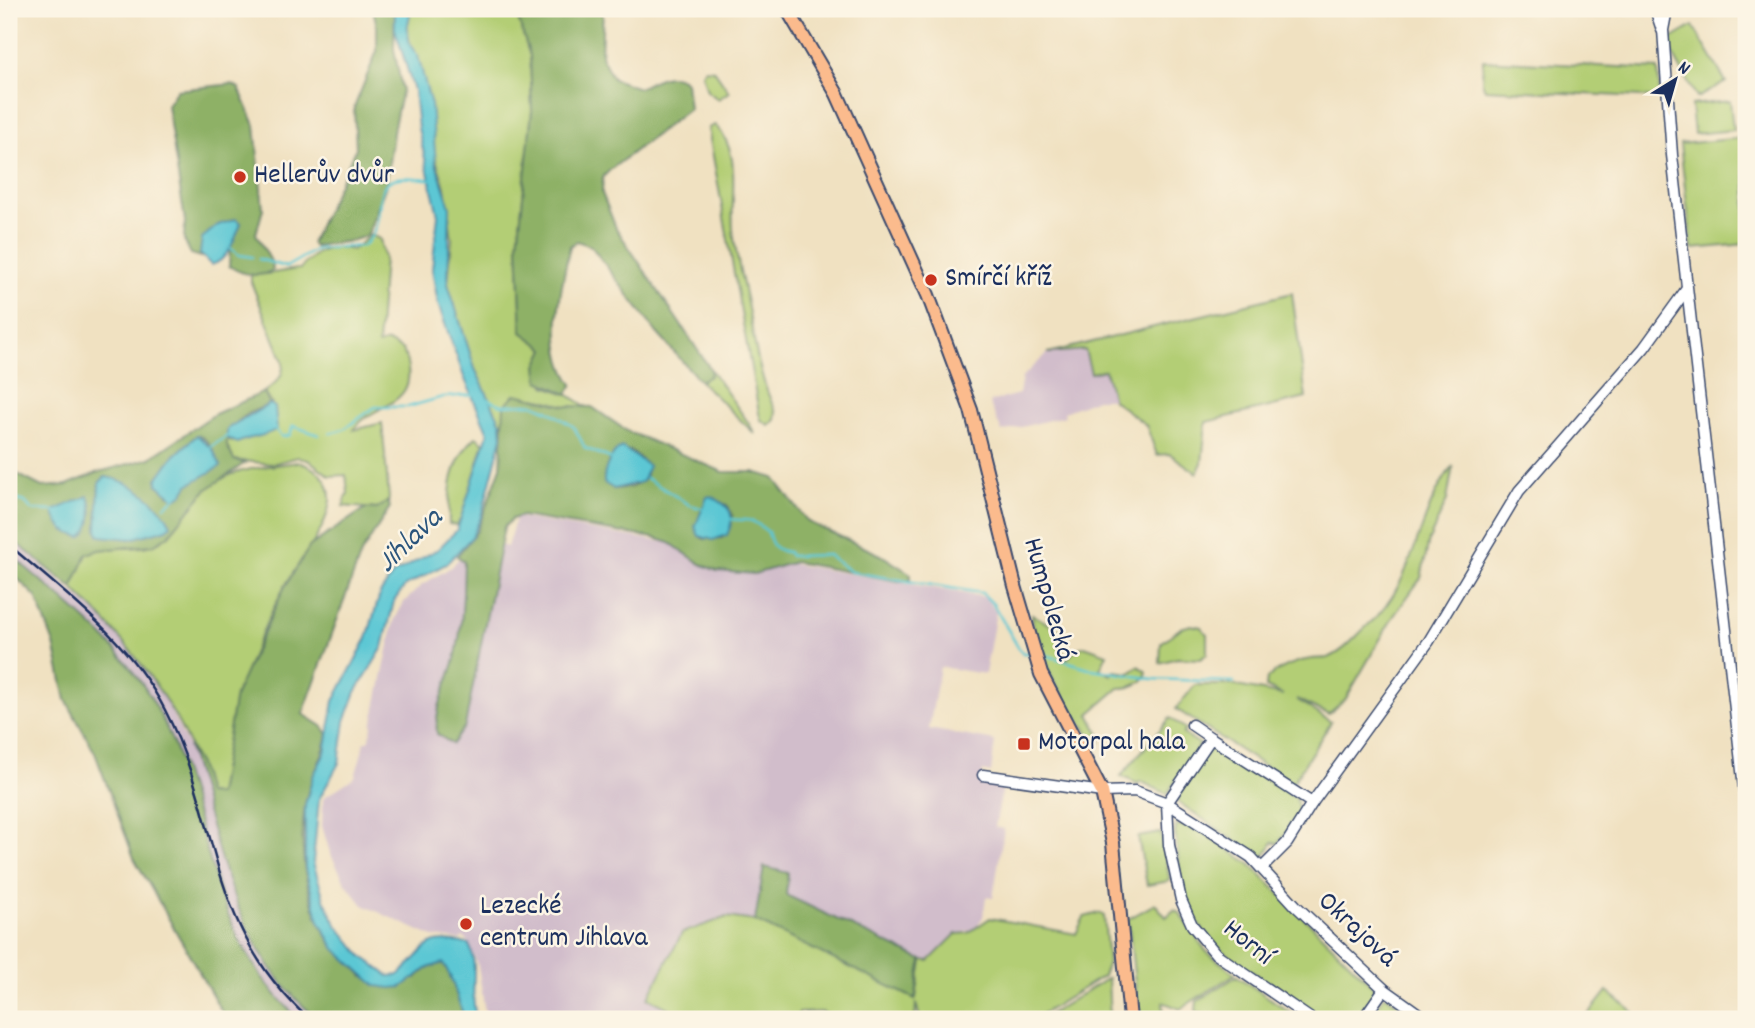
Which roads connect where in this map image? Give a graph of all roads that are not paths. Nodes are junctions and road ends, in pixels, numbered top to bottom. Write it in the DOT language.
graph roads {
  1 [pos="787,9"];
  2 [pos="1655,9"];
  3 [pos="1667,9"];
  4 [pos="1662,30"];
  5 [pos="1686,290"];
  6 [pos="1192,725"];
  7 [pos="1211,737"];
  8 [pos="983,775"];
  9 [pos="1102,792"];
  10 [pos="1167,803"];
  11 [pos="1312,803"];
  12 [pos="1746,806"];
  13 [pos="1263,867"];
  14 [pos="1384,989"];
  15 [pos="1130,1019"];
  16 [pos="1311,1019"];
  17 [pos="1363,1019"];
  18 [pos="1426,1019"];
  1 -- 9 [label="main road, Humpolecká"];
  2 -- 4 [label="street"];
  3 -- 4 [label="street"];
  4 -- 5 [label="street"];
  5 -- 11 [label="street"];
  5 -- 12 [label="street"];
  6 -- 7 [label="street"];
  7 -- 10 [label="street"];
  7 -- 11 [label="street"];
  8 -- 9 [label="street"];
  9 -- 10 [label="street, Okrajová"];
  9 -- 15 [label="main road, Humpolecká"];
  10 -- 13 [label="street, Okrajová"];
  10 -- 16 [label="street, Horní"];
  11 -- 13 [label="street"];
  13 -- 14 [label="street, Okrajová"];
  14 -- 17 [label="street"];
  14 -- 18 [label="street, Okrajová"];
}
